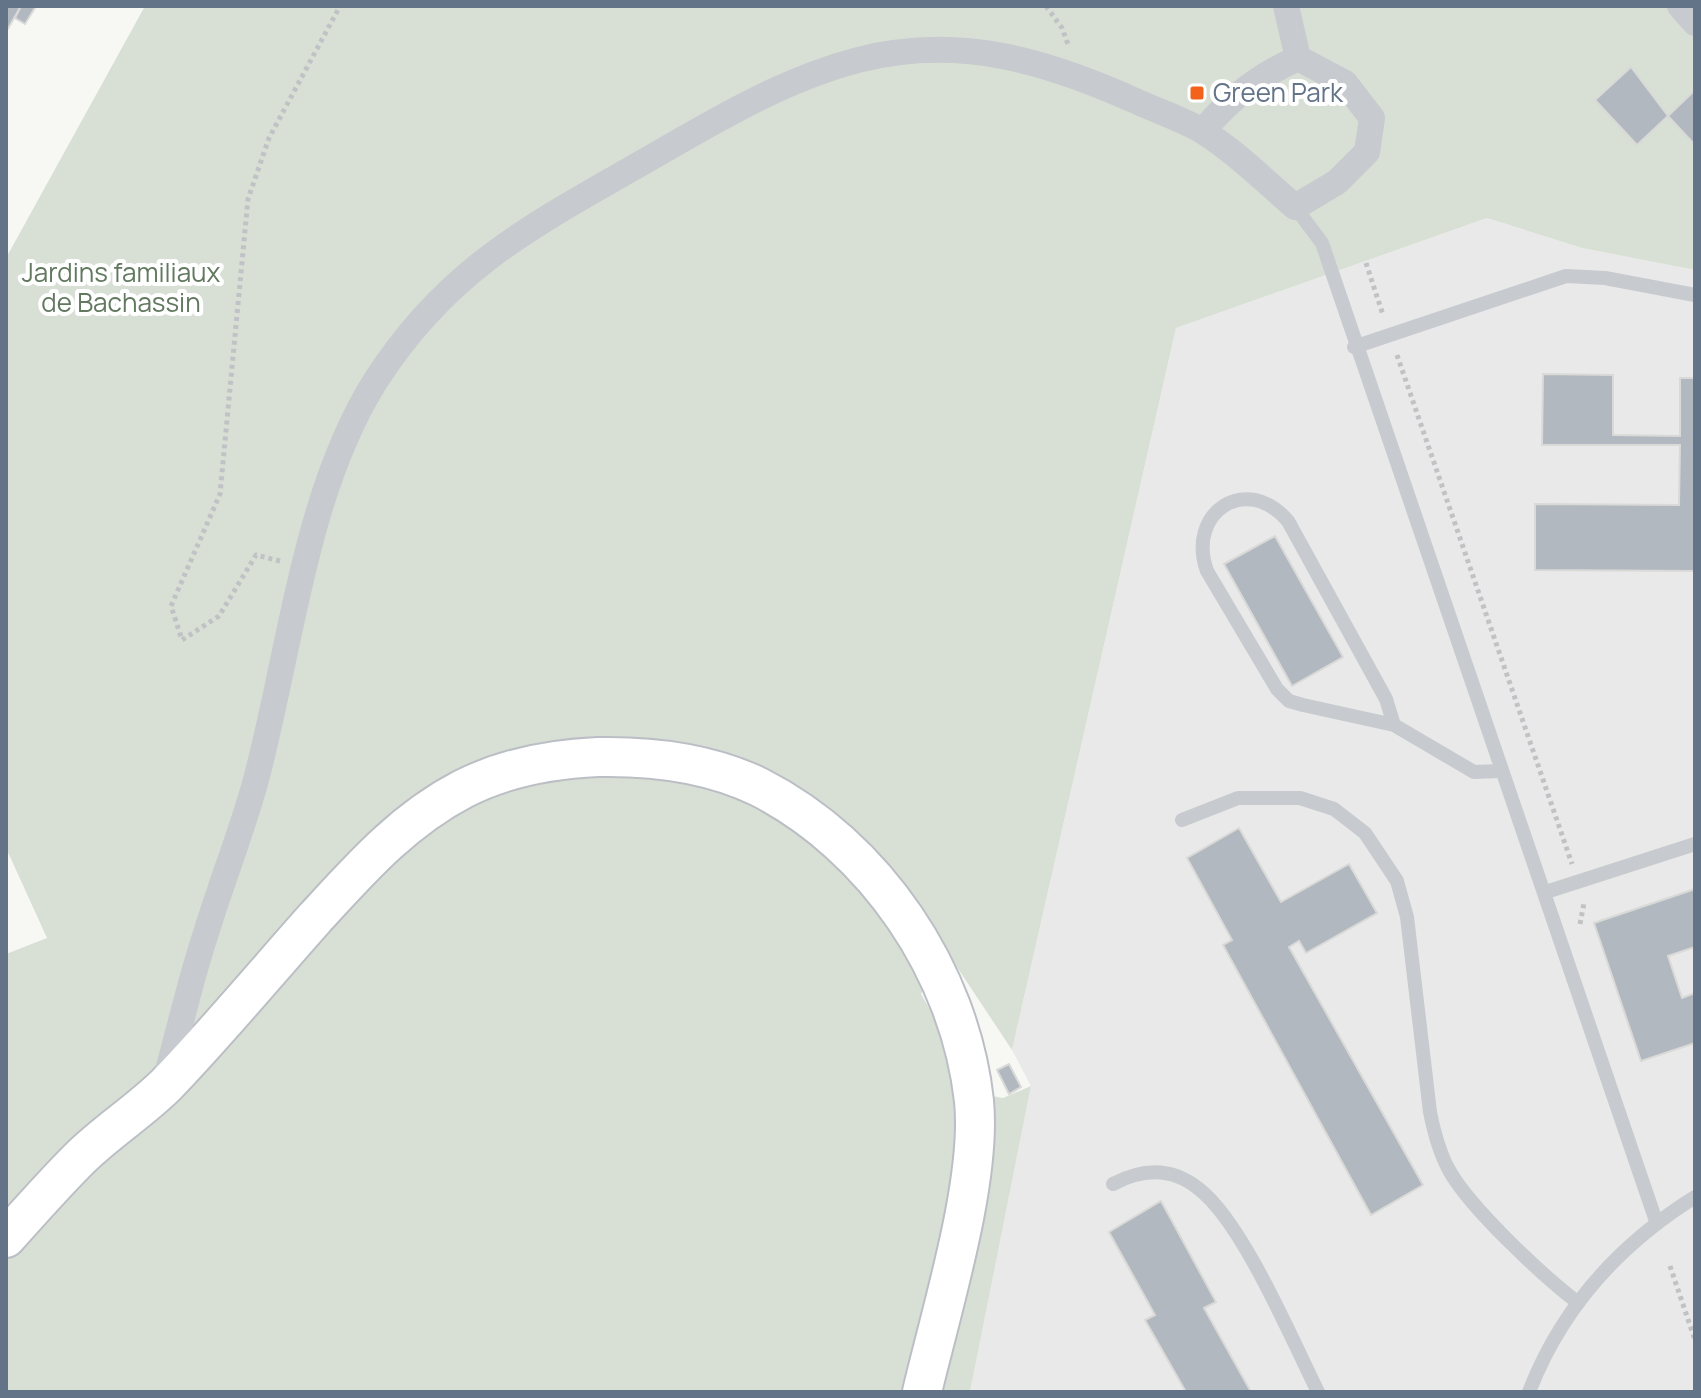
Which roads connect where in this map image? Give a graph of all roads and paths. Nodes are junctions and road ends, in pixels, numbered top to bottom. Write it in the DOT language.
graph roads {
  1 [pos="340,6"];
  2 [pos="1046,6"];
  3 [pos="1286,6"];
  4 [pos="1680,6"];
  5 [pos="1695,23"];
  6 [pos="1298,58"];
  7 [pos="1079,75"];
  8 [pos="1203,131"];
  9 [pos="1295,207"];
  10 [pos="1366,263"];
  11 [pos="1695,295"];
  12 [pos="1389,334"];
  13 [pos="1354,347"];
  14 [pos="304,568"];
  15 [pos="1394,725"];
  16 [pos="1501,771"];
  17 [pos="1182,820"];
  18 [pos="1695,844"];
  19 [pos="1579,882"];
  20 [pos="1546,892"];
  21 [pos="1584,937"];
  22 [pos="164,1087"];
  23 [pos="1113,1184"];
  24 [pos="1695,1197"];
  25 [pos="1656,1221"];
  26 [pos="6,1238"];
  27 [pos="1670,1266"];
  28 [pos="1577,1302"];
  29 [pos="1695,1340"];
  30 [pos="922,1392"];
  31 [pos="1318,1392"];
  32 [pos="1529,1392"];
  1 -- 14 [label="path"];
  2 -- 7 [label="path"];
  3 -- 6 [label="street"];
  4 -- 5 [label="street"];
  6 -- 8 [label="street"];
  6 -- 9 [label="street"];
  7 -- 8 [label="street"];
  7 -- 14 [label="street"];
  8 -- 9 [label="street"];
  9 -- 13 [label="lane"];
  10 -- 12 [label="path"];
  11 -- 12 [label="lane"];
  12 -- 13 [label="lane"];
  12 -- 19 [label="path"];
  13 -- 16 [label="lane"];
  14 -- 22 [label="street"];
  15 -- 15 [label="lane"];
  15 -- 16 [label="lane"];
  16 -- 20 [label="lane"];
  17 -- 28 [label="lane"];
  18 -- 19 [label="lane"];
  19 -- 20 [label="lane"];
  19 -- 21 [label="path"];
  20 -- 25 [label="lane"];
  22 -- 26 [label="main road"];
  22 -- 30 [label="main road"];
  23 -- 31 [label="lane"];
  24 -- 25 [label="lane"];
  25 -- 28 [label="lane"];
  27 -- 29 [label="path"];
  28 -- 32 [label="lane"];
}
